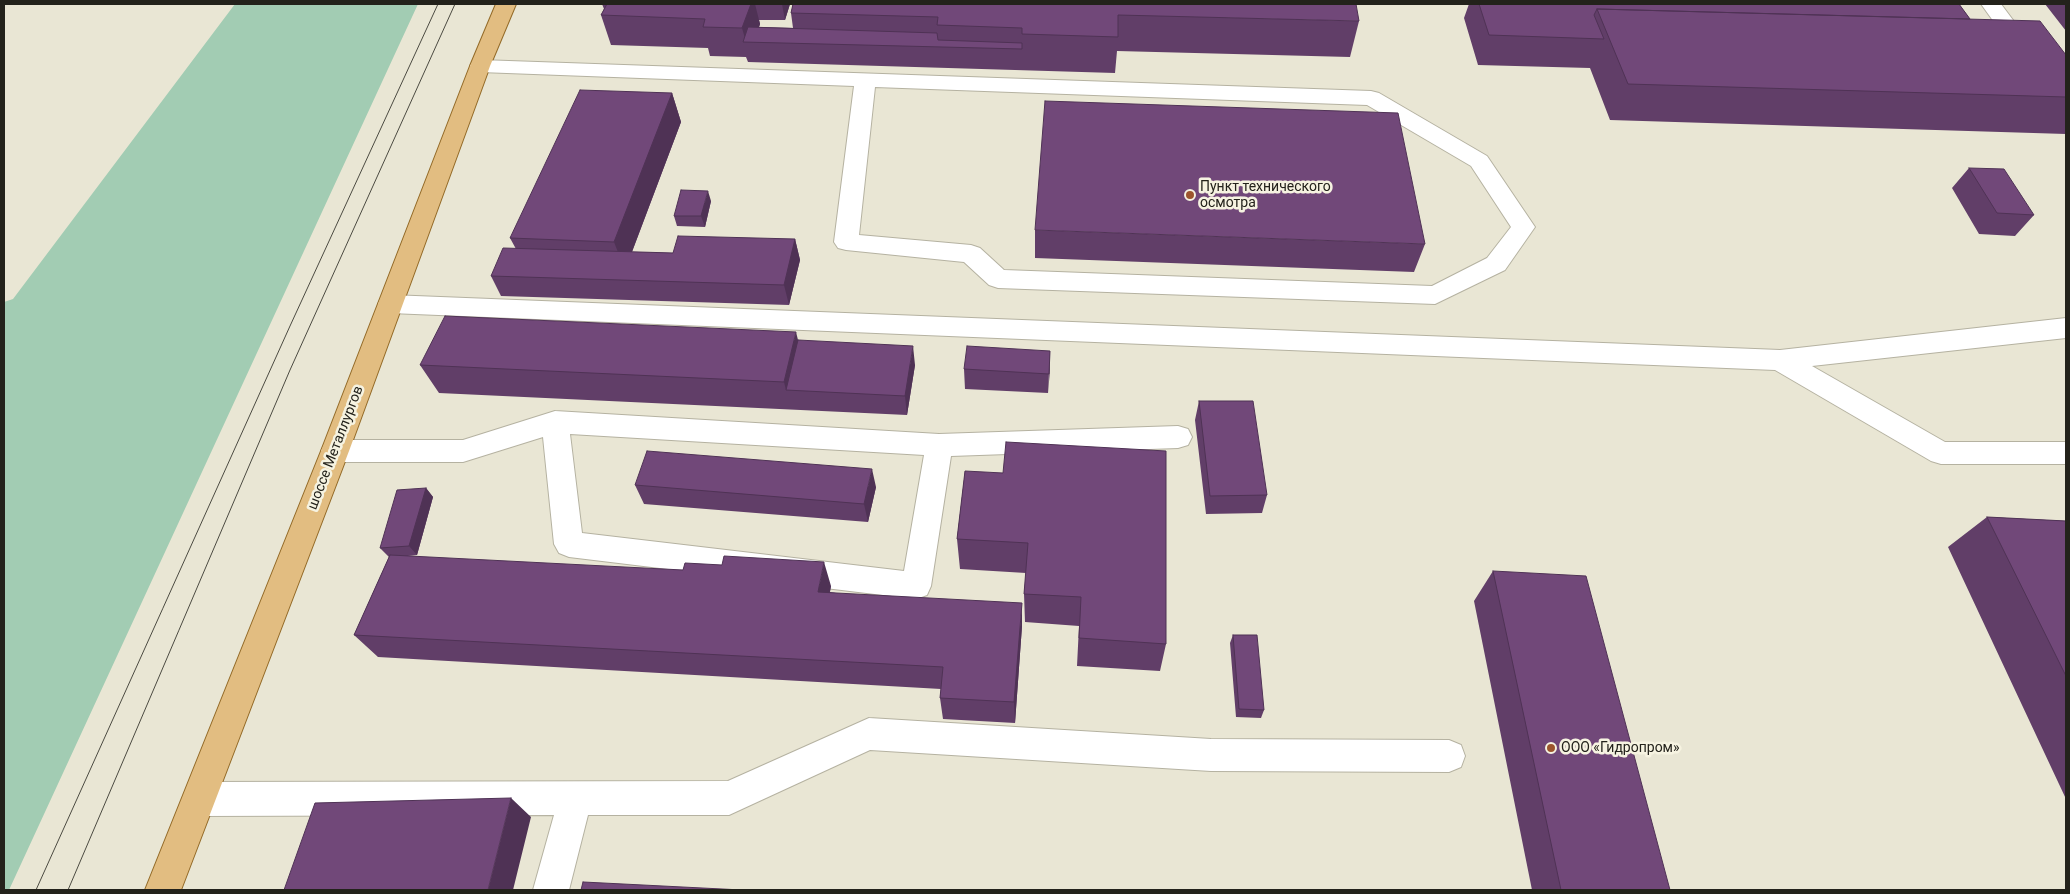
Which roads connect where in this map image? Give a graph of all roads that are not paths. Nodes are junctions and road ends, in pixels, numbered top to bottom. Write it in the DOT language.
graph roads {
  1 [pos="506,4"];
  2 [pos="1991,4"];
  3 [pos="480,66"];
  4 [pos="865,80"];
  5 [pos="2066,106"];
  6 [pos="390,304"];
  7 [pos="2066,328"];
  8 [pos="1780,360"];
  9 [pos="555,422"];
  10 [pos="1178,437"];
  11 [pos="939,445"];
  12 [pos="335,450"];
  13 [pos="2066,453"];
  14 [pos="1448,756"];
  15 [pos="575,799"];
  16 [pos="200,800"];
  17 [pos="163,890"];
  18 [pos="551,890"];
  1 -- 3 [label="main road, шоссе Металлургов"];
  2 -- 5 [label="lane"];
  3 -- 4 [label="lane"];
  3 -- 6 [label="main road, шоссе Металлургов"];
  4 -- 4 [label="lane"];
  6 -- 8 [label="lane"];
  6 -- 12 [label="main road, шоссе Металлургов"];
  7 -- 8 [label="lane"];
  8 -- 13 [label="lane"];
  9 -- 11 [label="lane"];
  9 -- 11 [label="lane"];
  9 -- 12 [label="lane"];
  10 -- 11 [label="lane"];
  12 -- 16 [label="main road, шоссе Металлургов"];
  14 -- 15 [label="lane"];
  15 -- 16 [label="lane"];
  15 -- 18 [label="lane"];
  16 -- 17 [label="main road, шоссе Металлургов"];
}
